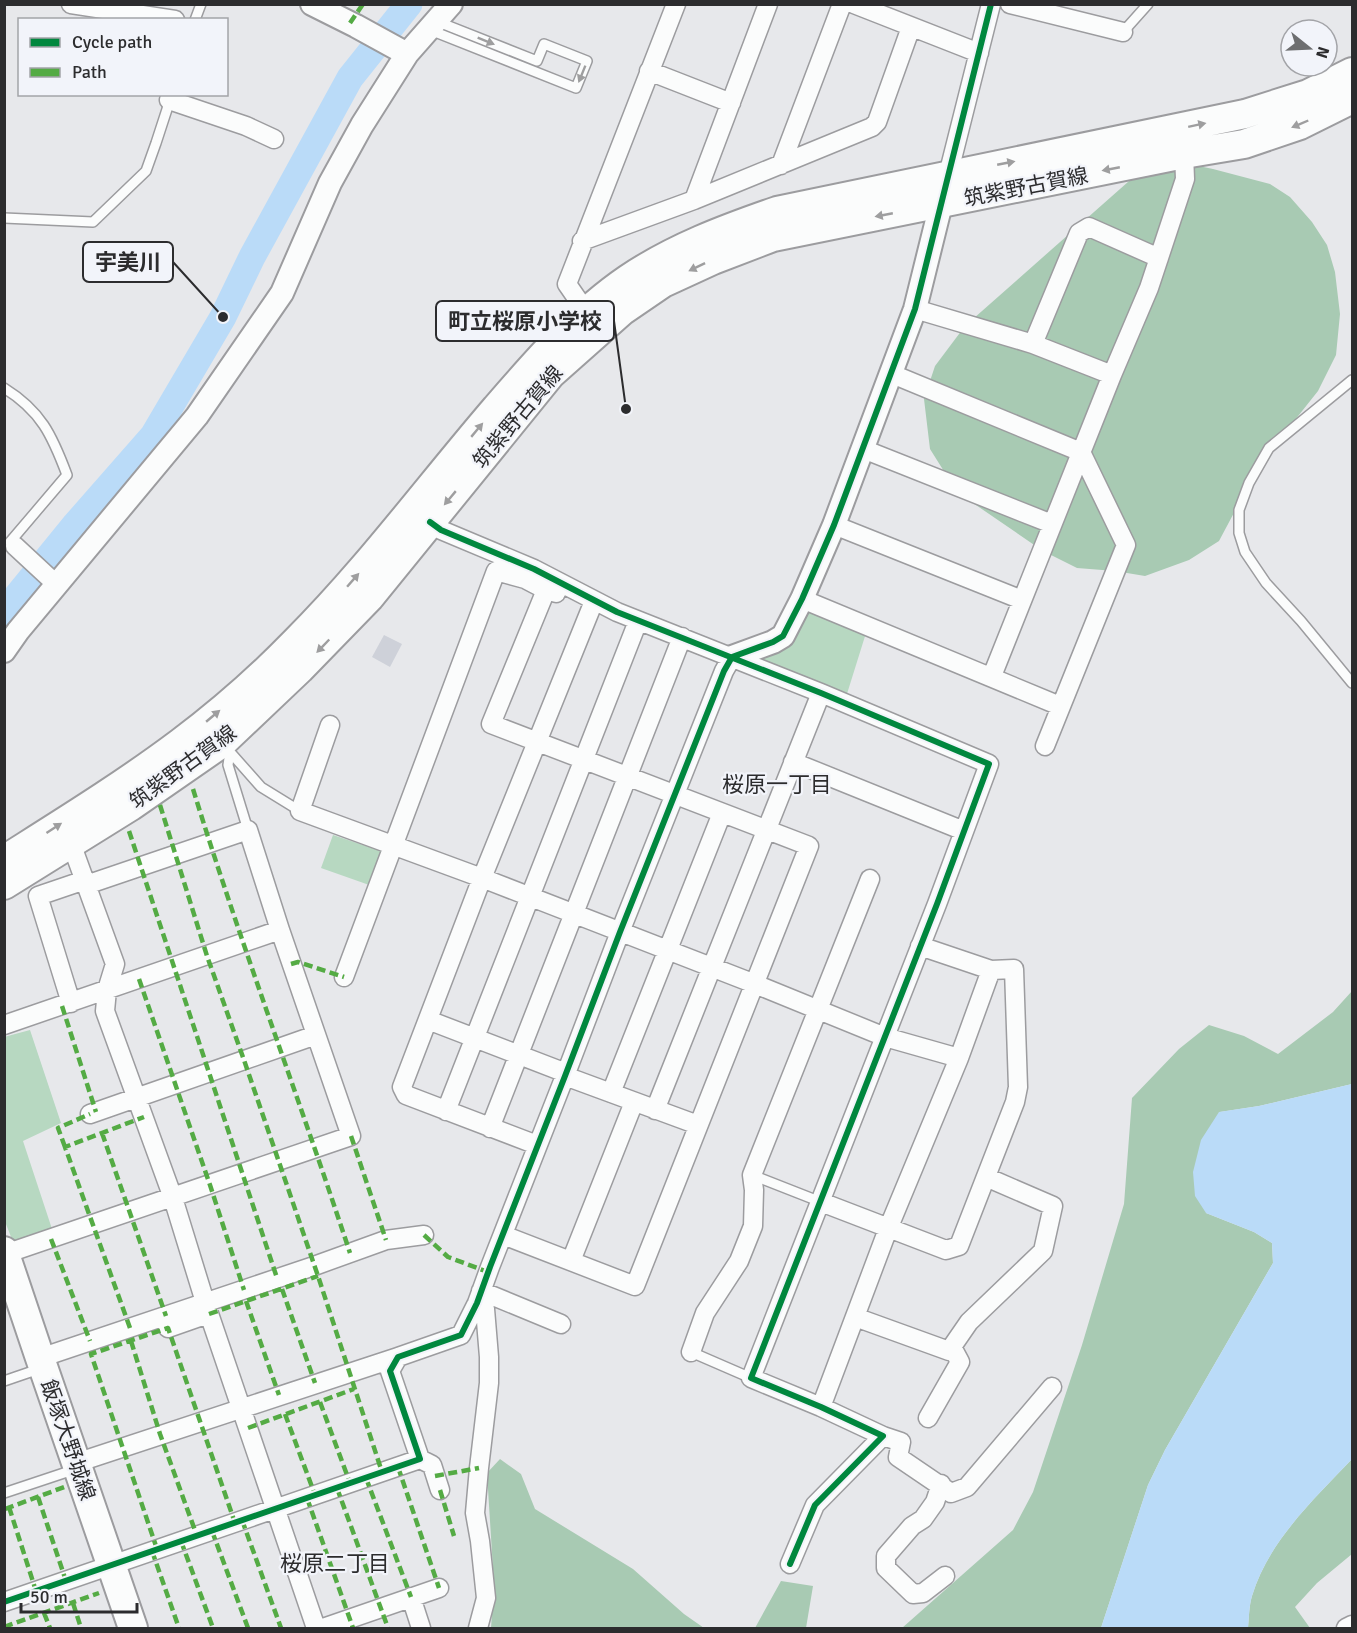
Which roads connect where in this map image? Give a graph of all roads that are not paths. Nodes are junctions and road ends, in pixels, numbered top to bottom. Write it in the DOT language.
graph roads {
  1 [pos="71,4"];
  2 [pos="312,4"];
  3 [pos="451,4"];
  4 [pos="676,4"];
  5 [pos="768,4"];
  6 [pos="842,4"];
  7 [pos="854,4"];
  8 [pos="992,4"];
  9 [pos="1010,4"];
  10 [pos="1148,4"];
  11 [pos="162,18"];
  12 [pos="432,25"];
  13 [pos="911,27"];
  14 [pos="1123,32"];
  15 [pos="402,51"];
  16 [pos="979,53"];
  17 [pos="649,71"];
  18 [pos="1353,72"];
  19 [pos="170,97"];
  20 [pos="1353,99"];
  21 [pos="731,103"];
  22 [pos="274,139"];
  23 [pos="1184,154"];
  24 [pos="781,165"];
  25 [pos="949,174"];
  26 [pos="694,200"];
  27 [pos="941,204"];
  28 [pos="4,218"];
  29 [pos="582,241"];
  30 [pos="1159,258"];
  31 [pos="915,309"];
  32 [pos="587,313"];
  33 [pos="1033,344"];
  34 [pos="892,374"];
  35 [pos="1112,375"];
  36 [pos="1353,380"];
  37 [pos="4,388"];
  38 [pos="863,449"];
  39 [pos="1080,452"];
  40 [pos="430,522"];
  41 [pos="1052,524"];
  42 [pos="834,525"];
  43 [pos="9,543"];
  44 [pos="53,581"];
  45 [pos="546,590"];
  46 [pos="575,591"];
  47 [pos="802,599"];
  48 [pos="1022,600"];
  49 [pos="594,601"];
  50 [pos="638,621"];
  51 [pos="682,637"];
  52 [pos="4,651"];
  53 [pos="732,657"];
  54 [pos="992,676"];
  55 [pos="1353,684"];
  56 [pos="821,693"];
  57 [pos="1060,706"];
  58 [pos="330,725"];
  59 [pos="537,742"];
  60 [pos="1045,746"];
  61 [pos="226,747"];
  62 [pos="583,760"];
  63 [pos="793,762"];
  64 [pos="627,777"];
  65 [pos="674,795"];
  66 [pos="300,811"];
  67 [pos="722,813"];
  68 [pos="248,830"];
  69 [pos="765,830"];
  70 [pos="964,831"];
  71 [pos="71,843"];
  72 [pos="393,845"];
  73 [pos="4,860"];
  74 [pos="482,878"];
  75 [pos="870,879"];
  76 [pos="86,882"];
  77 [pos="4,885"];
  78 [pos="530,897"];
  79 [pos="573,914"];
  80 [pos="280,930"];
  81 [pos="620,932"];
  82 [pos="920,946"];
  83 [pos="668,951"];
  84 [pos="710,967"];
  85 [pos="991,970"];
  86 [pos="344,978"];
  87 [pos="755,984"];
  88 [pos="107,990"];
  89 [pos="71,1003"];
  90 [pos="818,1010"];
  91 [pos="428,1020"];
  92 [pos="4,1025"];
  93 [pos="316,1035"];
  94 [pos="475,1037"];
  95 [pos="885,1037"];
  96 [pos="519,1054"];
  97 [pos="959,1058"];
  98 [pos="566,1075"];
  99 [pos="611,1093"];
  100 [pos="137,1098"];
  101 [pos="634,1102"];
  102 [pos="655,1110"];
  103 [pos="446,1111"];
  104 [pos="90,1114"];
  105 [pos="698,1125"];
  106 [pos="490,1128"];
  107 [pos="537,1145"];
  108 [pos="752,1175"];
  109 [pos="986,1177"];
  110 [pos="173,1198"];
  111 [pos="821,1202"];
  112 [pos="888,1229"];
  113 [pos="424,1235"];
  114 [pos="503,1235"];
  115 [pos="6,1260"];
  116 [pos="571,1261"];
  117 [pos="479,1297"];
  118 [pos="207,1308"];
  119 [pos="855,1317"];
  120 [pos="561,1324"];
  121 [pos="168,1329"];
  122 [pos="952,1347"];
  123 [pos="691,1352"];
  124 [pos="398,1357"];
  125 [pos="41,1363"];
  126 [pos="751,1378"];
  127 [pos="4,1381"];
  128 [pos="1052,1387"];
  129 [pos="241,1407"];
  130 [pos="821,1407"];
  131 [pos="928,1418"];
  132 [pos="883,1436"];
  133 [pos="420,1459"];
  134 [pos="77,1466"];
  135 [pos="941,1484"];
  136 [pos="440,1490"];
  137 [pos="4,1493"];
  138 [pos="275,1509"];
  139 [pos="790,1564"];
  140 [pos="111,1565"];
  141 [pos="945,1576"];
  142 [pos="439,1588"];
  143 [pos="411,1597"];
  144 [pos="4,1602"];
  145 [pos="1353,1625"];
  146 [pos="133,1629"];
  147 [pos="316,1629"];
  148 [pos="323,1629"];
  149 [pos="421,1629"];
  150 [pos="478,1629"];
  151 [pos="1346,1629"];
  1 -- 11 [label="street"];
  2 -- 15 [label="street"];
  3 -- 12 [label="street"];
  4 -- 17 [label="street"];
  5 -- 21 [label="street"];
  6 -- 24 [label="street"];
  7 -- 13 [label="street"];
  8 -- 16 [label="street"];
  9 -- 14 [label="street"];
  10 -- 14 [label="lane"];
  12 -- 12 [label="lane, one-way"];
  12 -- 15 [label="street"];
  13 -- 16 [label="street"];
  13 -- 24 [label="street"];
  15 -- 44 [label="street"];
  16 -- 25 [label="street"];
  17 -- 21 [label="street"];
  17 -- 29 [label="street"];
  25 -- 18 [label="main road, 筑紫野古賀線, one-way"];
  19 -- 22 [label="street"];
  19 -- 28 [label="lane"];
  20 -- 23 [label="main road, 筑紫野古賀線, one-way"];
  21 -- 26 [label="street"];
  23 -- 27 [label="main road, 筑紫野古賀線, one-way"];
  23 -- 30 [label="street"];
  24 -- 26 [label="street"];
  25 -- 27 [label="street"];
  25 -- 32 [label="main road, 筑紫野古賀線"];
  26 -- 29 [label="street"];
  27 -- 31 [label="street"];
  27 -- 40 [label="main road, 筑紫野古賀線, one-way"];
  29 -- 32 [label="street"];
  30 -- 33 [label="street"];
  30 -- 35 [label="street"];
  31 -- 33 [label="street"];
  31 -- 34 [label="street"];
  73 -- 32 [label="main road, 筑紫野古賀線, one-way"];
  33 -- 35 [label="street"];
  34 -- 38 [label="street"];
  34 -- 39 [label="street"];
  35 -- 39 [label="street"];
  36 -- 55 [label="lane"];
  37 -- 43 [label="lane"];
  38 -- 41 [label="street"];
  38 -- 42 [label="street"];
  39 -- 41 [label="street"];
  39 -- 57 [label="street"];
  40 -- 46 [label="street"];
  40 -- 61 [label="main road, 筑紫野古賀線, one-way"];
  41 -- 48 [label="street"];
  42 -- 47 [label="street"];
  42 -- 48 [label="street"];
  43 -- 44 [label="street"];
  44 -- 52 [label="street"];
  45 -- 46 [label="street"];
  45 -- 59 [label="street"];
  45 -- 72 [label="street"];
  46 -- 49 [label="street"];
  47 -- 53 [label="street"];
  47 -- 54 [label="street"];
  48 -- 54 [label="street"];
  49 -- 50 [label="street"];
  49 -- 59 [label="street"];
  50 -- 51 [label="street"];
  50 -- 62 [label="street"];
  51 -- 53 [label="street"];
  51 -- 64 [label="street"];
  53 -- 56 [label="street"];
  53 -- 65 [label="street"];
  54 -- 57 [label="street"];
  56 -- 63 [label="street"];
  56 -- 70 [label="street"];
  57 -- 60 [label="street"];
  58 -- 66 [label="street"];
  59 -- 62 [label="street"];
  59 -- 74 [label="street"];
  61 -- 66 [label="lane"];
  61 -- 68 [label="lane"];
  61 -- 71 [label="main road, 筑紫野古賀線"];
  62 -- 64 [label="street"];
  62 -- 78 [label="street"];
  63 -- 69 [label="street"];
  63 -- 70 [label="street"];
  64 -- 65 [label="street"];
  64 -- 79 [label="street"];
  65 -- 67 [label="street"];
  65 -- 81 [label="street"];
  66 -- 72 [label="street"];
  67 -- 69 [label="street"];
  67 -- 83 [label="street"];
  68 -- 76 [label="street"];
  68 -- 80 [label="street"];
  69 -- 84 [label="street"];
  69 -- 87 [label="street"];
  70 -- 82 [label="street"];
  71 -- 76 [label="street"];
  71 -- 77 [label="main road, 筑紫野古賀線"];
  72 -- 74 [label="street"];
  72 -- 86 [label="street"];
  74 -- 78 [label="street"];
  74 -- 91 [label="street"];
  75 -- 90 [label="street"];
  76 -- 88 [label="street"];
  76 -- 89 [label="street"];
  78 -- 79 [label="street"];
  78 -- 94 [label="street"];
  79 -- 81 [label="street"];
  79 -- 96 [label="street"];
  80 -- 88 [label="street"];
  80 -- 93 [label="street"];
  81 -- 83 [label="street"];
  81 -- 98 [label="street"];
  82 -- 85 [label="street"];
  82 -- 95 [label="street"];
  83 -- 84 [label="street"];
  83 -- 99 [label="street"];
  84 -- 87 [label="street"];
  84 -- 102 [label="street"];
  85 -- 97 [label="street"];
  85 -- 109 [label="street"];
  87 -- 90 [label="street"];
  87 -- 105 [label="street"];
  88 -- 89 [label="street"];
  88 -- 100 [label="street"];
  89 -- 92 [label="street"];
  90 -- 95 [label="street"];
  90 -- 108 [label="street"];
  91 -- 94 [label="street"];
  91 -- 103 [label="street"];
  93 -- 100 [label="street"];
  93 -- 110 [label="street"];
  94 -- 96 [label="street"];
  94 -- 103 [label="street"];
  95 -- 97 [label="street"];
  95 -- 111 [label="street"];
  96 -- 98 [label="street"];
  96 -- 106 [label="street"];
  97 -- 112 [label="street"];
  98 -- 99 [label="street"];
  98 -- 107 [label="street"];
  99 -- 101 [label="street"];
  100 -- 104 [label="street"];
  100 -- 110 [label="street"];
  101 -- 102 [label="street"];
  101 -- 116 [label="street"];
  102 -- 105 [label="street"];
  103 -- 106 [label="street"];
  105 -- 116 [label="street"];
  106 -- 107 [label="street"];
  107 -- 114 [label="street"];
  108 -- 111 [label="lane"];
  108 -- 123 [label="street"];
  109 -- 112 [label="street"];
  109 -- 122 [label="street"];
  110 -- 115 [label="street"];
  110 -- 118 [label="street"];
  111 -- 112 [label="street"];
  111 -- 126 [label="street"];
  112 -- 119 [label="street"];
  113 -- 118 [label="street"];
  114 -- 116 [label="street"];
  114 -- 117 [label="street"];
  115 -- 125 [label="main road, 飯塚大野城線"];
  117 -- 120 [label="street"];
  117 -- 124 [label="street"];
  117 -- 150 [label="street"];
  118 -- 121 [label="street"];
  118 -- 125 [label="street"];
  118 -- 129 [label="street"];
  119 -- 122 [label="street"];
  119 -- 130 [label="street"];
  122 -- 131 [label="street"];
  123 -- 126 [label="lane"];
  124 -- 129 [label="street"];
  124 -- 133 [label="street"];
  125 -- 127 [label="lane"];
  125 -- 134 [label="main road, 飯塚大野城線"];
  126 -- 130 [label="street"];
  128 -- 135 [label="street"];
  129 -- 134 [label="street"];
  129 -- 138 [label="street"];
  130 -- 132 [label="street"];
  132 -- 135 [label="street"];
  132 -- 139 [label="street"];
  133 -- 136 [label="street"];
  133 -- 138 [label="street"];
  134 -- 137 [label="lane"];
  134 -- 140 [label="main road, 飯塚大野城線"];
  135 -- 141 [label="street"];
  138 -- 140 [label="street"];
  138 -- 147 [label="street"];
  140 -- 144 [label="street"];
  140 -- 146 [label="main road, 飯塚大野城線"];
  142 -- 143 [label="street"];
  143 -- 148 [label="street"];
  143 -- 149 [label="street"];
  145 -- 151 [label="street"];
}
